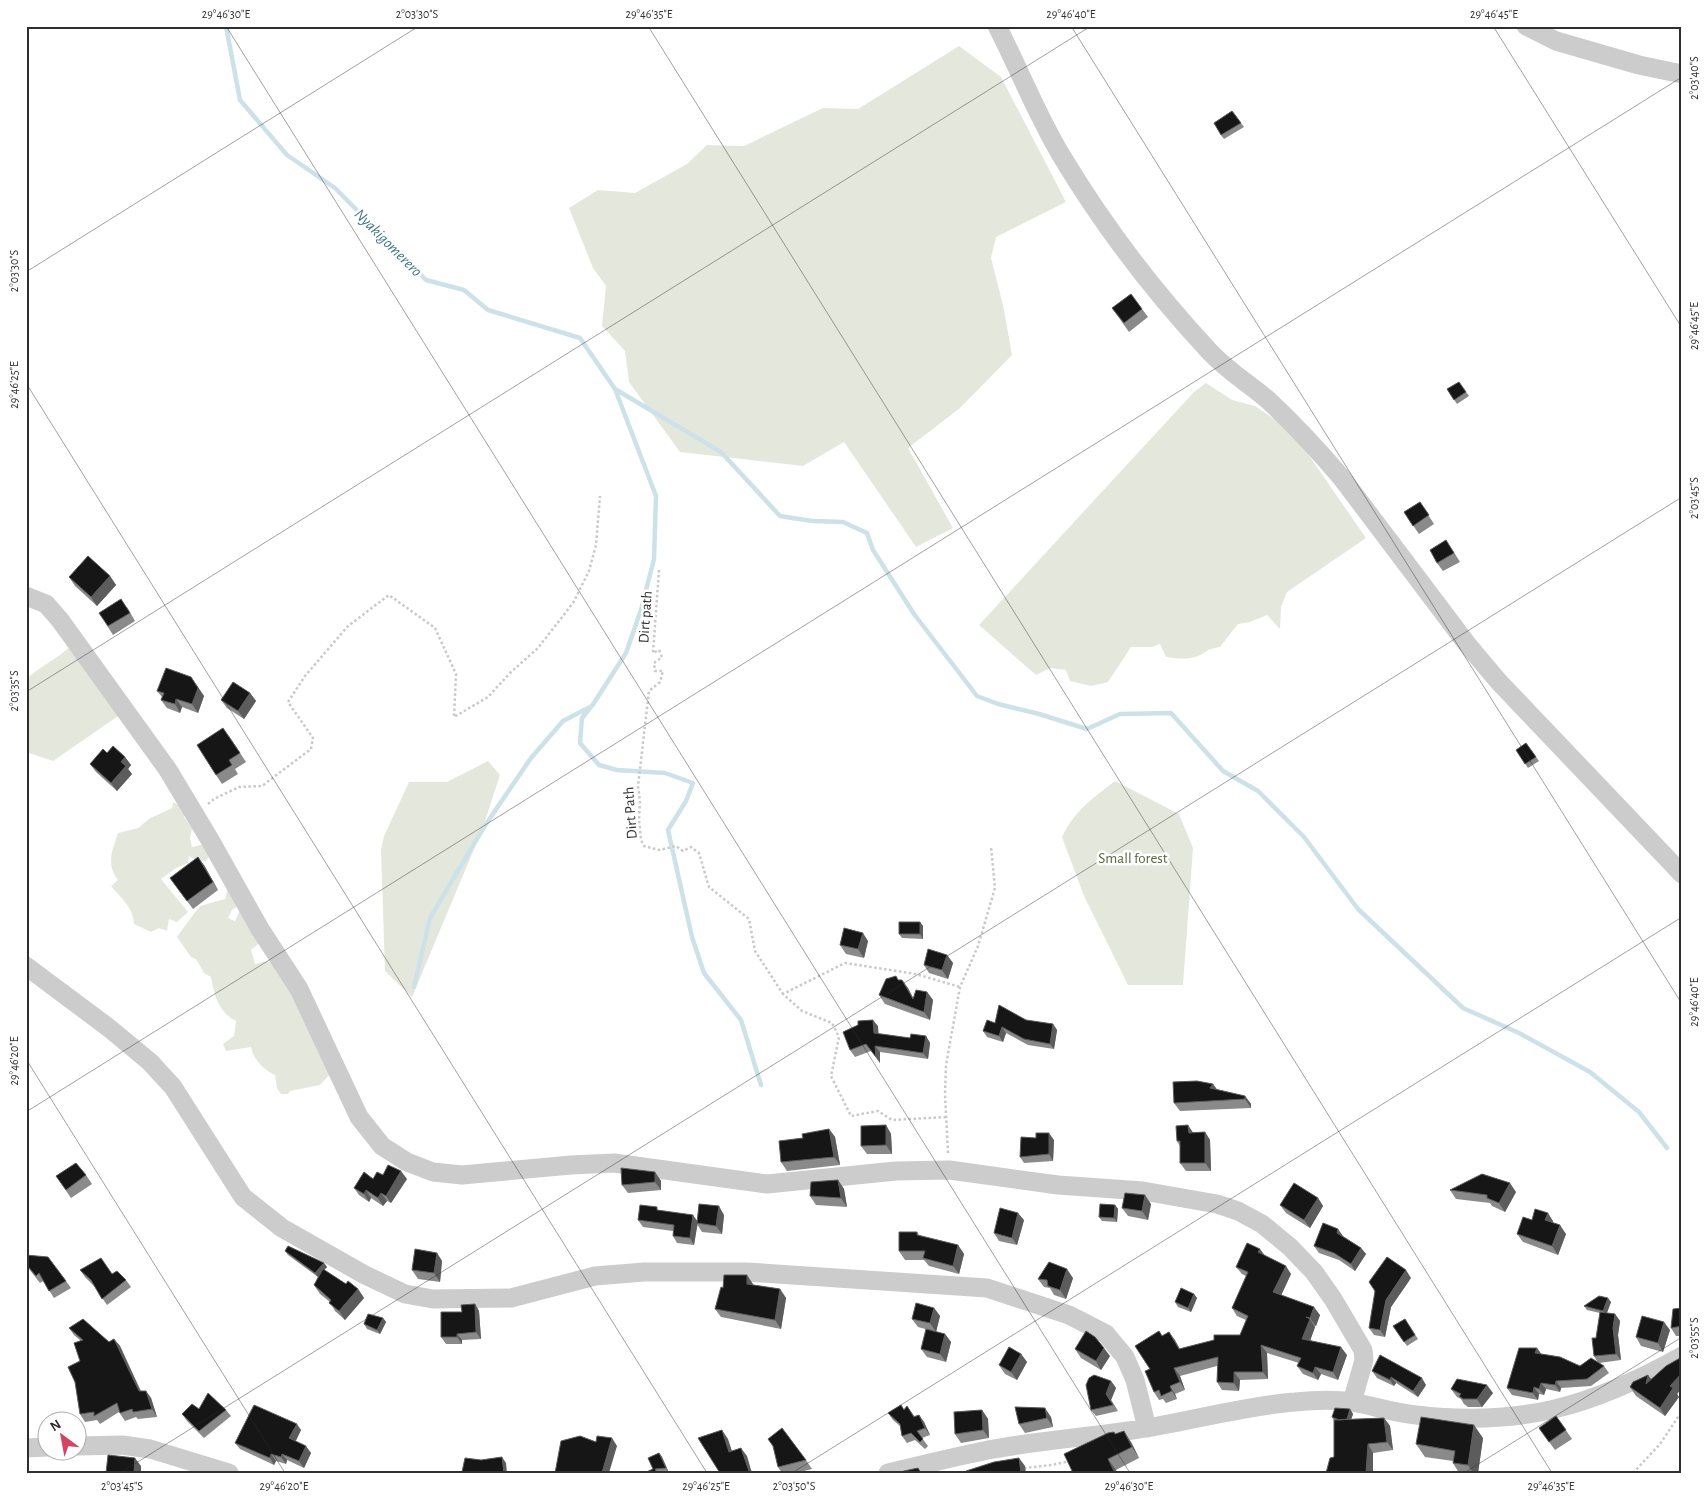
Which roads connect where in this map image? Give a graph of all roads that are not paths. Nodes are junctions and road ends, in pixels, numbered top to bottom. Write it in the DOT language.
graph roads {
  1 [pos="997,26"];
  2 [pos="1526,26"];
  3 [pos="1682,74"];
  4 [pos="26,596"];
  5 [pos="1682,874"];
  6 [pos="26,966"];
  7 [pos="1682,1356"];
  8 [pos="1352,1402"];
  9 [pos="1147,1428"];
  10 [pos="88,1446"];
  11 [pos="229,1473"];
  12 [pos="888,1473"];
  1 -- 5 [label="street"];
  2 -- 3 [label="street"];
  4 -- 8 [label="street"];
  6 -- 9 [label="street"];
  7 -- 8 [label="street"];
  8 -- 9 [label="street"];
  9 -- 12 [label="street"];
  10 -- 11 [label="street"];
}
